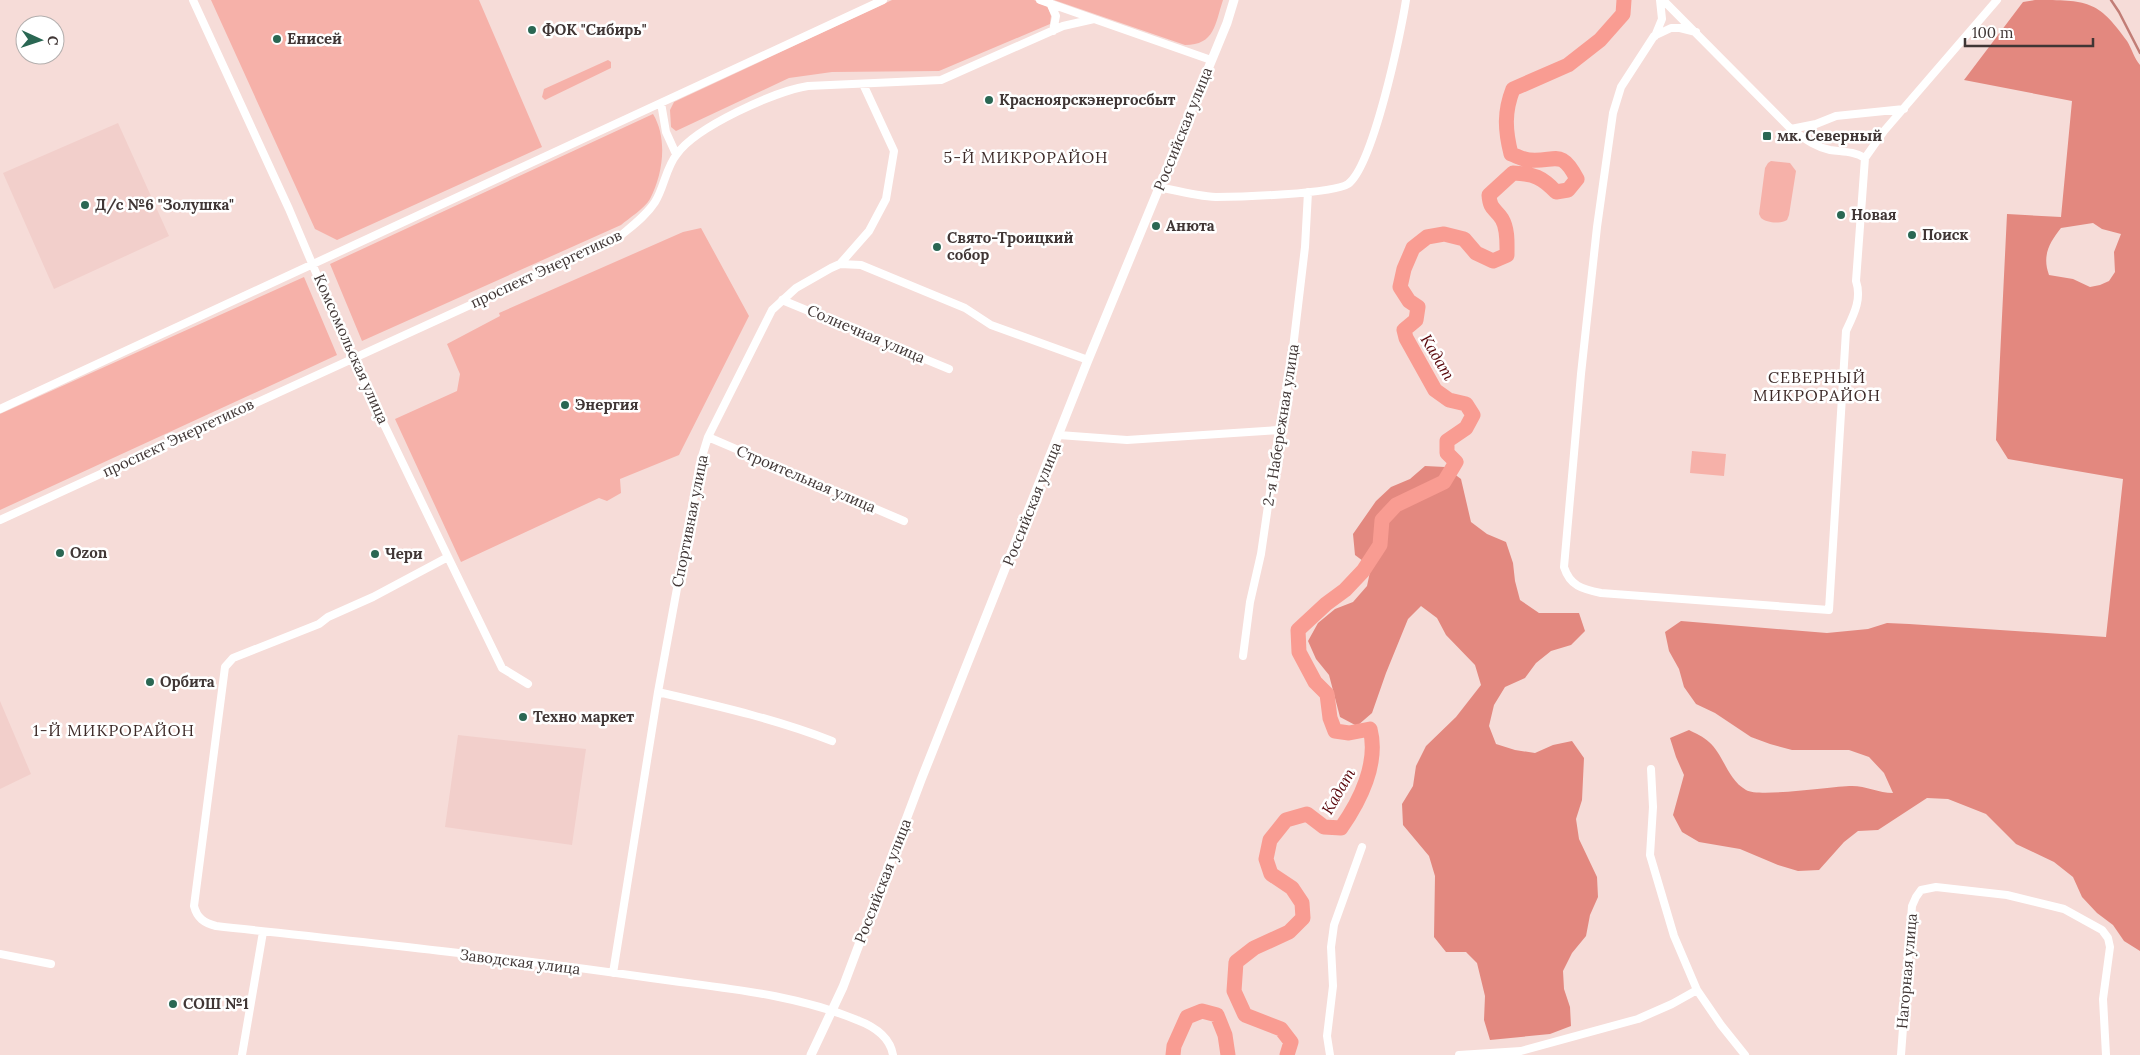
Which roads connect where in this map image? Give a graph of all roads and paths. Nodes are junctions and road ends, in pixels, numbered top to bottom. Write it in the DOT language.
graph roads {
  1 [pos="193,0"];
  2 [pos="883,0"];
  3 [pos="1040,0"];
  4 [pos="1234,0"];
  5 [pos="1238,0"];
  6 [pos="1406,0"];
  7 [pos="1662,0"];
  8 [pos="1997,0"];
  9 [pos="1050,3"];
  10 [pos="1094,19"];
  11 [pos="1227,23"];
  12 [pos="1053,31"];
  13 [pos="1696,32"];
  14 [pos="1654,36"];
  15 [pos="1211,60"];
  16 [pos="863,84"];
  17 [pos="661,103"];
  18 [pos="1904,109"];
  19 [pos="1791,130"];
  20 [pos="676,154"];
  21 [pos="1865,158"];
  22 [pos="1159,187"];
  23 [pos="1308,192"];
  24 [pos="312,264"];
  25 [pos="840,264"];
  26 [pos="782,300"];
  27 [pos="352,358"];
  28 [pos="1088,360"];
  29 [pos="949,369"];
  30 [pos="0,409"];
  31 [pos="1279,430"];
  32 [pos="1059,436"];
  33 [pos="708,437"];
  34 [pos="0,520"];
  35 [pos="904,521"];
  36 [pos="448,557"];
  37 [pos="1243,656"];
  38 [pos="528,684"];
  39 [pos="658,692"];
  40 [pos="832,741"];
  41 [pos="1651,769"];
  42 [pos="1362,847"];
  43 [pos="263,932"];
  44 [pos="0,954"];
  45 [pos="51,964"];
  46 [pos="613,973"];
  47 [pos="1697,990"];
  48 [pos="833,1010"];
  49 [pos="242,1055"];
  50 [pos="811,1055"];
  51 [pos="893,1055"];
  52 [pos="1330,1055"];
  53 [pos="1460,1055"];
  54 [pos="1745,1055"];
  55 [pos="1901,1055"];
  56 [pos="2106,1055"];
  1 -- 24 [label="street, Комсомольская улица"];
  2 -- 17 [label="street"];
  3 -- 9 [label="street"];
  4 -- 11 [label="street, Российская улица"];
  5 -- 11 [label="street"];
  6 -- 23 [label="street"];
  7 -- 13 [label="street"];
  7 -- 14 [label="street"];
  8 -- 18 [label="street"];
  9 -- 10 [label="street"];
  9 -- 12 [label="street"];
  10 -- 12 [label="street, проспект Энергетиков"];
  10 -- 15 [label="street"];
  11 -- 15 [label="street, Российская улица"];
  12 -- 16 [label="street, проспект Энергетиков"];
  13 -- 14 [label="street"];
  13 -- 19 [label="street"];
  14 -- 21 [label="street"];
  15 -- 22 [label="street, Российская улица"];
  16 -- 20 [label="street, проспект Энергетиков"];
  16 -- 25 [label="street"];
  17 -- 20 [label="street"];
  17 -- 24 [label="street"];
  18 -- 19 [label="street"];
  18 -- 21 [label="street"];
  19 -- 21 [label="street"];
  20 -- 27 [label="street, проспект Энергетиков"];
  22 -- 23 [label="street"];
  22 -- 28 [label="street, Российская улица"];
  23 -- 31 [label="street, 2-я Набережная улица"];
  24 -- 27 [label="street, Комсомольская улица"];
  24 -- 30 [label="street"];
  25 -- 26 [label="street, Спортивная улица"];
  25 -- 28 [label="street"];
  26 -- 29 [label="street, Солнечная улица"];
  26 -- 33 [label="street, Спортивная улица"];
  27 -- 34 [label="street, проспект Энергетиков"];
  27 -- 36 [label="street, Комсомольская улица"];
  28 -- 32 [label="street, Российская улица"];
  31 -- 32 [label="street"];
  31 -- 37 [label="street, 2-я Набережная улица"];
  32 -- 48 [label="street, Российская улица"];
  33 -- 35 [label="street, Строительная улица"];
  33 -- 39 [label="street, Спортивная улица"];
  36 -- 38 [label="street, Комсомольская улица"];
  36 -- 43 [label="street, Заводская улица"];
  39 -- 40 [label="street"];
  39 -- 46 [label="street, Спортивная улица"];
  41 -- 47 [label="street"];
  42 -- 52 [label="street"];
  43 -- 46 [label="street, Заводская улица"];
  43 -- 49 [label="street"];
  44 -- 45 [label="street"];
  46 -- 48 [label="street, Заводская улица"];
  47 -- 53 [label="street"];
  47 -- 54 [label="street"];
  48 -- 50 [label="street, Российская улица"];
  48 -- 51 [label="street"];
  55 -- 56 [label="street, Нагорная улица"];
}
